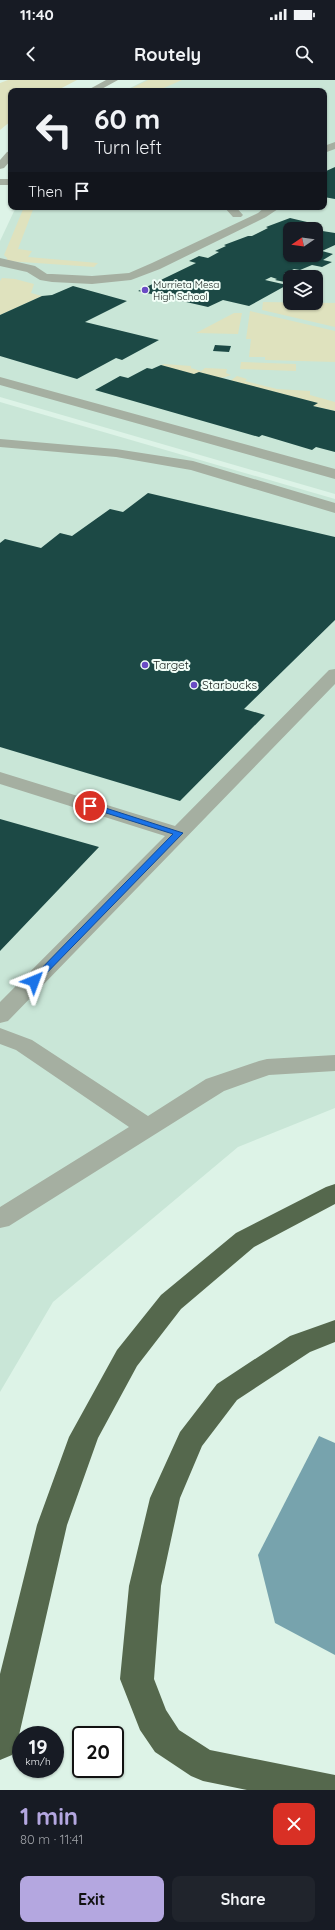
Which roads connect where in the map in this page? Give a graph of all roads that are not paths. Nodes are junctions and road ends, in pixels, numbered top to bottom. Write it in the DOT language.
graph roads {
  1 [pos="113,80"];
  2 [pos="97,88"];
  3 [pos="8,157"];
  4 [pos="0,166"];
  5 [pos="270,210"];
  6 [pos="233,211"];
  7 [pos="225,220"];
  8 [pos="0,262"];
  9 [pos="128,264"];
  10 [pos="31,269"];
  11 [pos="0,272"];
  12 [pos="0,381"];
  13 [pos="0,444"];
  14 [pos="335,474"];
  15 [pos="335,508"];
  16 [pos="335,674"];
  17 [pos="0,778"];
  18 [pos="178,833"];
  19 [pos="0,1016"];
  20 [pos="0,1036"];
  21 [pos="335,1063"];
  22 [pos="147,1127"];
  23 [pos="335,1193"];
  24 [pos="0,1218"];
  25 [pos="335,1331"];
  26 [pos="0,1744"];
  27 [pos="330,1790"];
  1 -- 2 [label="street"];
  3 -- 4 [label="street"];
  5 -- 10 [label="street"];
  6 -- 7 [label="street"];
  8 -- 10 [label="street"];
  9 -- 10 [label="street"];
  10 -- 11 [label="street"];
  12 -- 14 [label="street"];
  13 -- 15 [label="street"];
  16 -- 18 [label="street"];
  17 -- 18 [label="street"];
  18 -- 19 [label="street"];
  20 -- 22 [label="street"];
  21 -- 22 [label="street"];
  22 -- 24 [label="street"];
  23 -- 26 [label="highway"];
  25 -- 27 [label="highway"];
}
